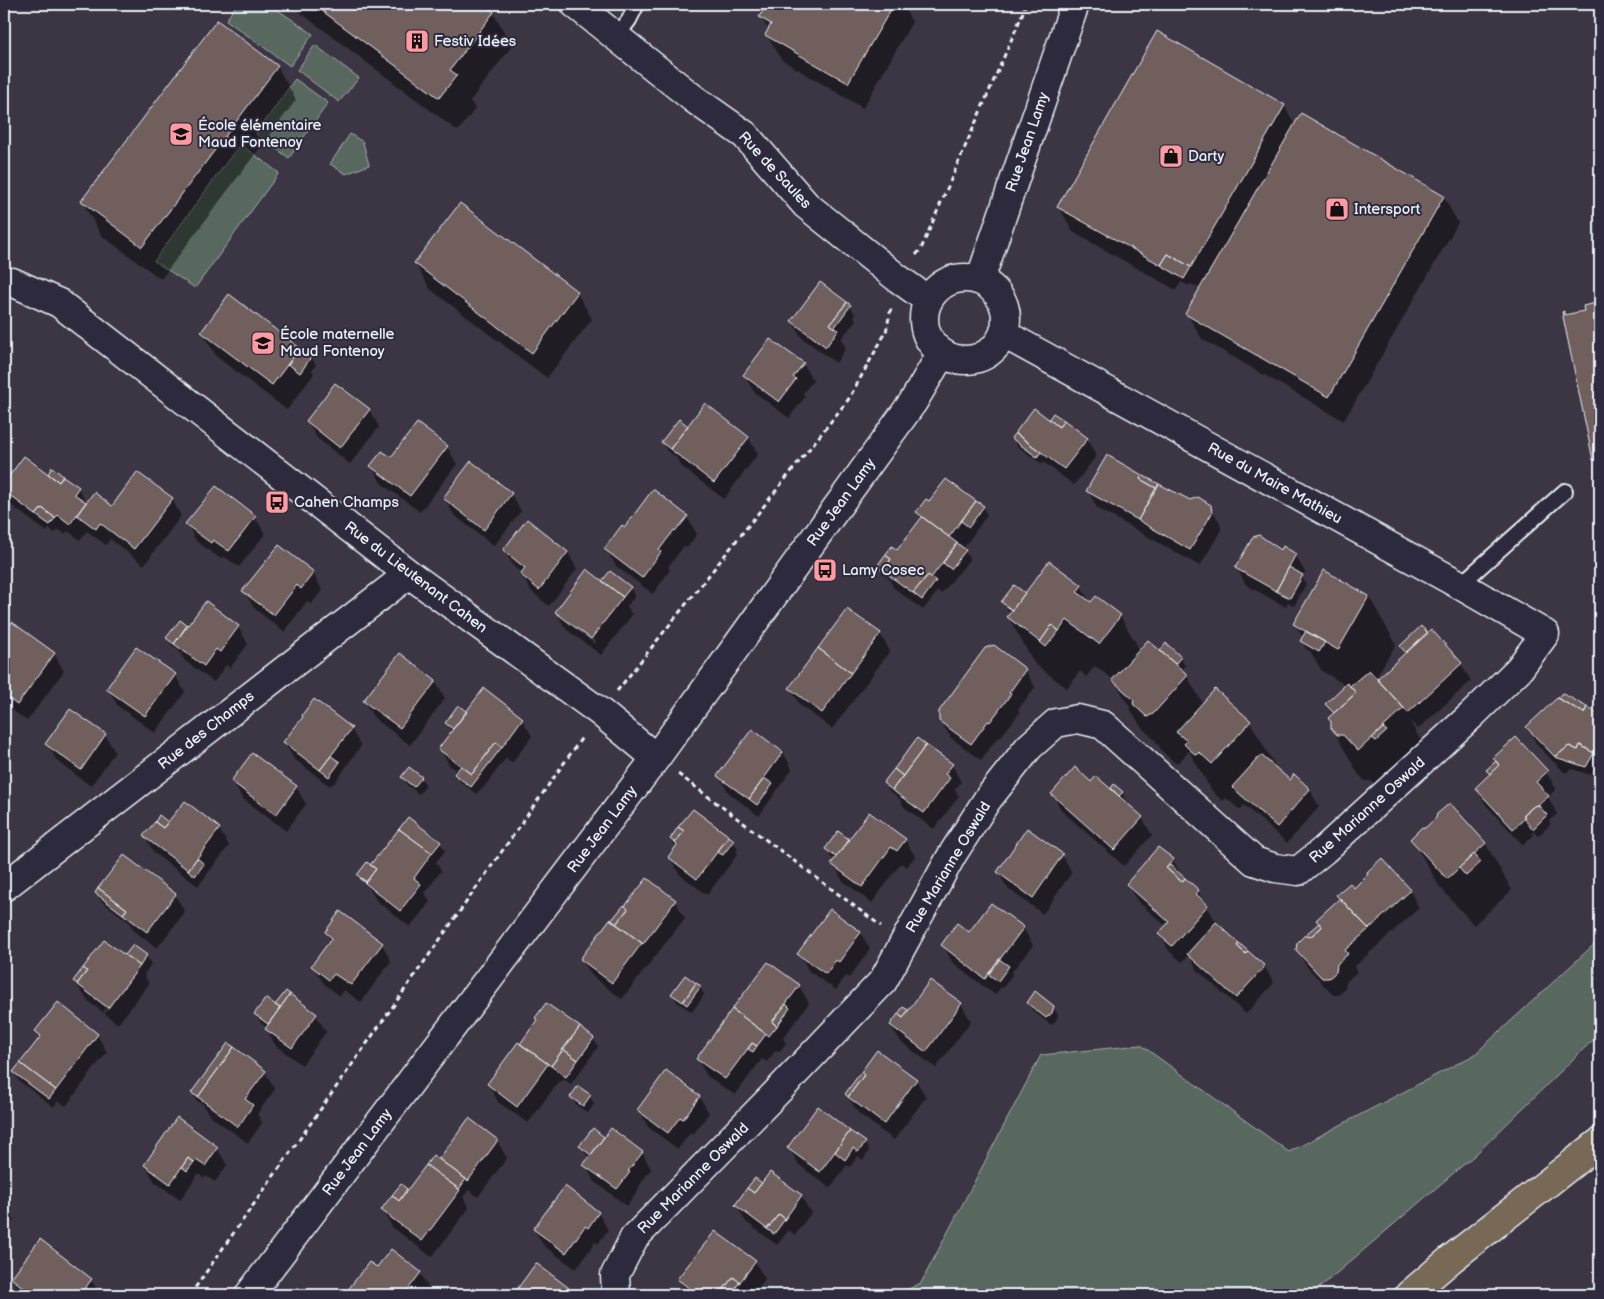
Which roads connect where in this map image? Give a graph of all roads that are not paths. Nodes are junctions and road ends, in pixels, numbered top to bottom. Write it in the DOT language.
graph roads {
  1 [pos="575,4"];
  2 [pos="638,4"];
  3 [pos="1075,4"];
  4 [pos="617,36"];
  5 [pos="980,280"];
  6 [pos="4,283"];
  7 [pos="928,300"];
  8 [pos="1004,334"];
  9 [pos="942,353"];
  10 [pos="1565,491"];
  11 [pos="409,574"];
  12 [pos="1460,586"];
  13 [pos="1545,634"];
  14 [pos="656,758"];
  15 [pos="4,886"];
  16 [pos="1600,1142"];
  17 [pos="248,1295"];
  18 [pos="616,1295"];
  19 [pos="1409,1295"];
  1 -- 4 [label="street, Rue de Saules"];
  2 -- 4 [label="lane"];
  3 -- 5 [label="street, Rue Jean Lamy"];
  4 -- 7 [label="street, Rue de Saules"];
  5 -- 7 [label="street"];
  5 -- 8 [label="street"];
  6 -- 11 [label="street, Rue du Lieutenant Cahen"];
  7 -- 9 [label="street"];
  8 -- 9 [label="street"];
  8 -- 12 [label="street, Rue du Maire Mathieu"];
  9 -- 14 [label="street, Rue Jean Lamy"];
  10 -- 12 [label="lane"];
  11 -- 14 [label="street, Rue du Lieutenant Cahen"];
  11 -- 15 [label="street, Rue des Champs"];
  12 -- 13 [label="street, Rue du Maire Mathieu"];
  13 -- 18 [label="street, Rue Marianne Oswald"];
  14 -- 17 [label="street, Rue Jean Lamy"];
  16 -- 19 [label="main road"];
}
